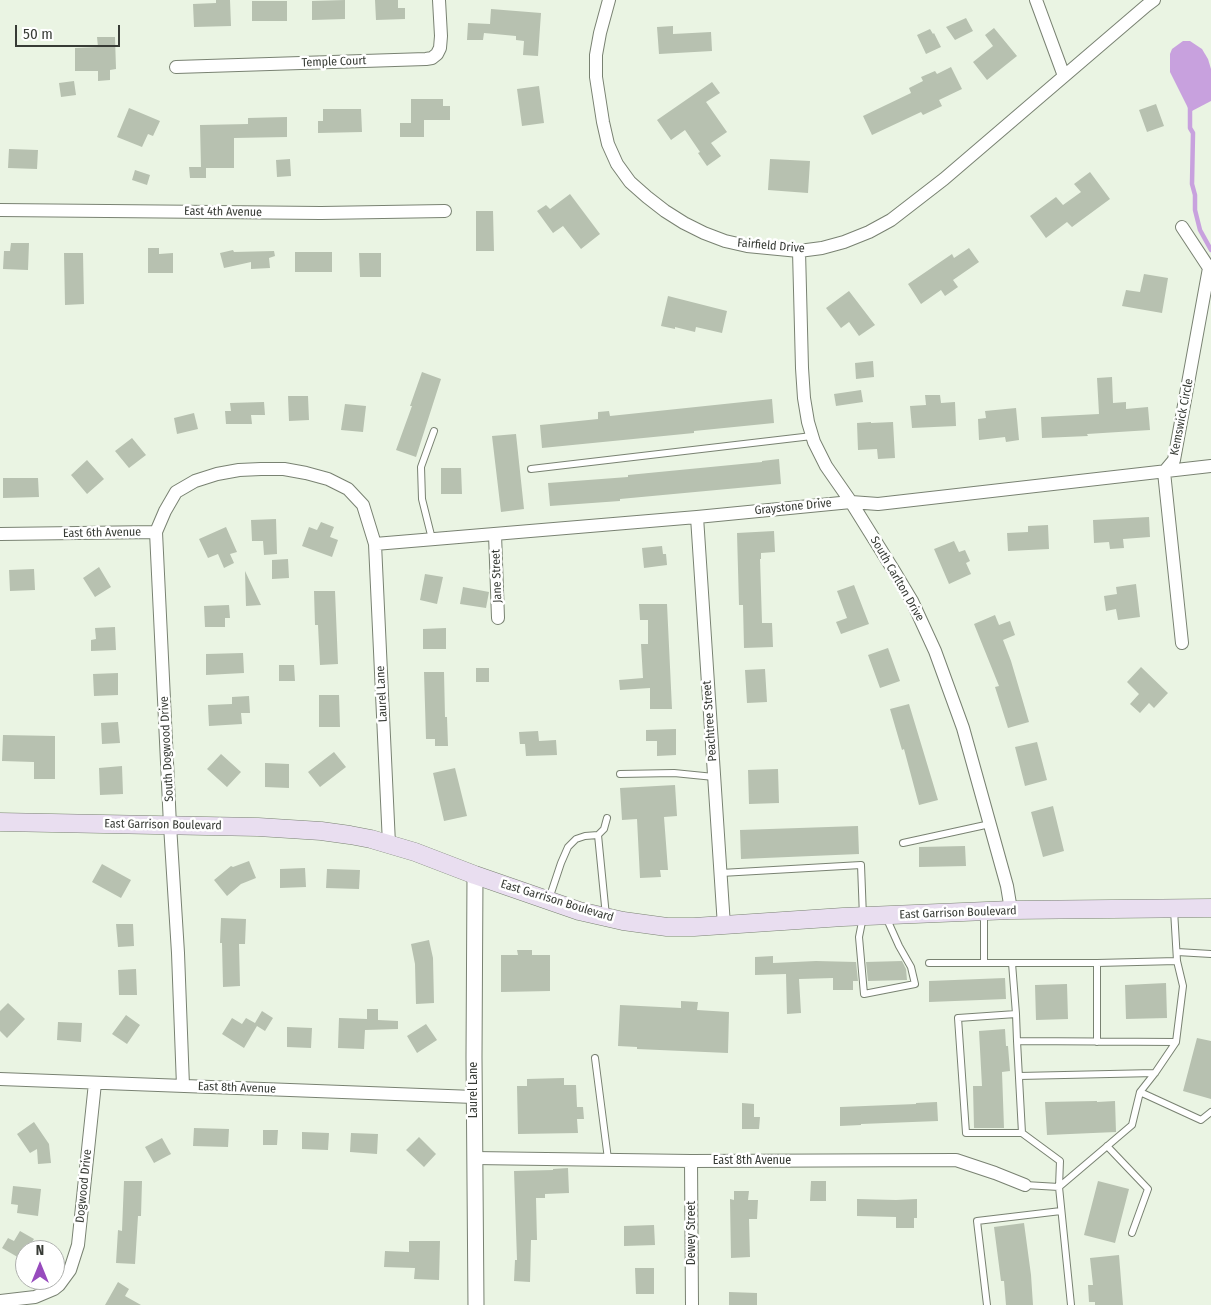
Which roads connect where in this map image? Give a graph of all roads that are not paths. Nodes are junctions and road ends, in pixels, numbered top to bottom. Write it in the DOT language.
graph roads {
  1 [pos="439,0"];
  2 [pos="609,0"];
  3 [pos="1036,0"];
  4 [pos="1154,0"];
  5 [pos="176,67"];
  6 [pos="1064,76"];
  7 [pos="0,210"];
  8 [pos="445,211"];
  9 [pos="1182,227"];
  10 [pos="799,251"];
  11 [pos="434,431"];
  12 [pos="812,436"];
  13 [pos="1211,466"];
  14 [pos="531,469"];
  15 [pos="1164,472"];
  16 [pos="850,502"];
  17 [pos="697,517"];
  18 [pos="156,532"];
  19 [pos="0,534"];
  20 [pos="495,534"];
  21 [pos="432,539"];
  22 [pos="375,544"];
  23 [pos="498,618"];
  24 [pos="1182,643"];
  25 [pos="620,774"];
  26 [pos="714,777"];
  27 [pos="607,818"];
  28 [pos="0,822"];
  29 [pos="990,824"];
  30 [pos="170,825"];
  31 [pos="598,835"];
  32 [pos="389,844"];
  33 [pos="903,844"];
  34 [pos="721,873"];
  35 [pos="475,875"];
  36 [pos="549,901"];
  37 [pos="1174,908"];
  38 [pos="1211,908"];
  39 [pos="1011,910"];
  40 [pos="984,912"];
  41 [pos="886,916"];
  42 [pos="606,917"];
  43 [pos="863,917"];
  44 [pos="724,926"];
  45 [pos="1177,952"];
  46 [pos="1211,954"];
  47 [pos="1177,961"];
  48 [pos="929,963"];
  49 [pos="984,963"];
  50 [pos="1012,963"];
  51 [pos="1097,963"];
  52 [pos="1016,1014"];
  53 [pos="1017,1041"];
  54 [pos="1097,1042"];
  55 [pos="1176,1042"];
  56 [pos="595,1058"];
  57 [pos="1155,1073"];
  58 [pos="1019,1076"];
  59 [pos="0,1079"];
  60 [pos="94,1083"];
  61 [pos="183,1086"];
  62 [pos="1140,1092"];
  63 [pos="474,1097"];
  64 [pos="1211,1112"];
  65 [pos="1022,1133"];
  66 [pos="1107,1146"];
  67 [pos="474,1158"];
  68 [pos="608,1159"];
  69 [pos="692,1160"];
  70 [pos="1025,1185"];
  71 [pos="1059,1187"];
  72 [pos="1061,1211"];
  73 [pos="1132,1233"];
  74 [pos="0,1301"];
  75 [pos="476,1305"];
  76 [pos="692,1305"];
  77 [pos="987,1305"];
  78 [pos="1071,1305"];
  1 -- 5 [label="street, Temple Court"];
  2 -- 10 [label="street, Fairfield Drive"];
  3 -- 6 [label="street"];
  4 -- 6 [label="street, Fairfield Drive"];
  6 -- 10 [label="street, Fairfield Drive"];
  7 -- 8 [label="street, East 4th Avenue"];
  9 -- 15 [label="street, Kemswick Circle"];
  10 -- 12 [label="street, South Carlton Drive"];
  11 -- 21 [label="lane"];
  12 -- 14 [label="lane"];
  12 -- 16 [label="street, South Carlton Drive"];
  13 -- 15 [label="street, Graystone Drive"];
  15 -- 16 [label="street, Graystone Drive"];
  15 -- 24 [label="street, Kemswick Circle"];
  16 -- 17 [label="street, Graystone Drive"];
  16 -- 29 [label="street, South Carlton Drive"];
  17 -- 20 [label="street, Graystone Drive"];
  17 -- 26 [label="street, Peachtree Street"];
  18 -- 19 [label="street, East 6th Avenue"];
  18 -- 22 [label="street, East 6th Avenue"];
  18 -- 30 [label="street, South Dogwood Drive"];
  20 -- 21 [label="street, Graystone Drive"];
  20 -- 23 [label="street, Jane Street"];
  21 -- 22 [label="street, Graystone Drive"];
  22 -- 32 [label="street, Laurel Lane"];
  25 -- 26 [label="lane"];
  26 -- 34 [label="street, Peachtree Street"];
  27 -- 31 [label="lane"];
  28 -- 30 [label="main road, East Garrison Boulevard"];
  29 -- 33 [label="lane"];
  29 -- 39 [label="street, South Carlton Drive"];
  30 -- 32 [label="main road, East Garrison Boulevard"];
  30 -- 61 [label="street, South Dogwood Drive"];
  31 -- 36 [label="lane"];
  31 -- 42 [label="lane"];
  32 -- 35 [label="main road, East Garrison Boulevard"];
  34 -- 43 [label="lane"];
  34 -- 44 [label="street, Peachtree Street"];
  35 -- 36 [label="main road, East Garrison Boulevard"];
  35 -- 63 [label="street, Laurel Lane"];
  36 -- 42 [label="main road, East Garrison Boulevard"];
  37 -- 38 [label="main road, East Garrison Boulevard"];
  37 -- 39 [label="main road, East Garrison Boulevard"];
  37 -- 45 [label="lane"];
  39 -- 40 [label="main road, East Garrison Boulevard"];
  40 -- 41 [label="main road, East Garrison Boulevard"];
  40 -- 49 [label="lane"];
  41 -- 43 [label="main road, East Garrison Boulevard"];
  41 -- 43 [label="lane"];
  42 -- 44 [label="main road, East Garrison Boulevard"];
  43 -- 44 [label="main road, East Garrison Boulevard"];
  45 -- 46 [label="lane"];
  45 -- 47 [label="lane"];
  47 -- 51 [label="lane"];
  47 -- 55 [label="lane"];
  48 -- 49 [label="lane"];
  49 -- 50 [label="lane"];
  50 -- 51 [label="lane"];
  50 -- 52 [label="lane"];
  51 -- 54 [label="lane"];
  52 -- 53 [label="lane"];
  52 -- 65 [label="lane"];
  53 -- 54 [label="lane"];
  53 -- 58 [label="lane"];
  54 -- 55 [label="lane"];
  55 -- 57 [label="lane"];
  56 -- 68 [label="lane"];
  57 -- 58 [label="lane"];
  57 -- 62 [label="lane"];
  58 -- 65 [label="lane"];
  59 -- 60 [label="street, East 8th Avenue"];
  60 -- 61 [label="street, East 8th Avenue"];
  60 -- 74 [label="street, Dogwood Drive"];
  61 -- 63 [label="street, East 8th Avenue"];
  62 -- 64 [label="lane"];
  62 -- 66 [label="lane"];
  63 -- 67 [label="street, Laurel Lane"];
  65 -- 71 [label="lane"];
  66 -- 71 [label="lane"];
  66 -- 73 [label="lane"];
  67 -- 68 [label="street, East 8th Avenue"];
  67 -- 75 [label="street, Laurel Lane"];
  68 -- 69 [label="street, East 8th Avenue"];
  69 -- 70 [label="street, East 8th Avenue"];
  69 -- 76 [label="street, Dewey Street"];
  70 -- 71 [label="lane"];
  71 -- 72 [label="lane"];
  72 -- 77 [label="lane"];
  72 -- 78 [label="lane"];
}
